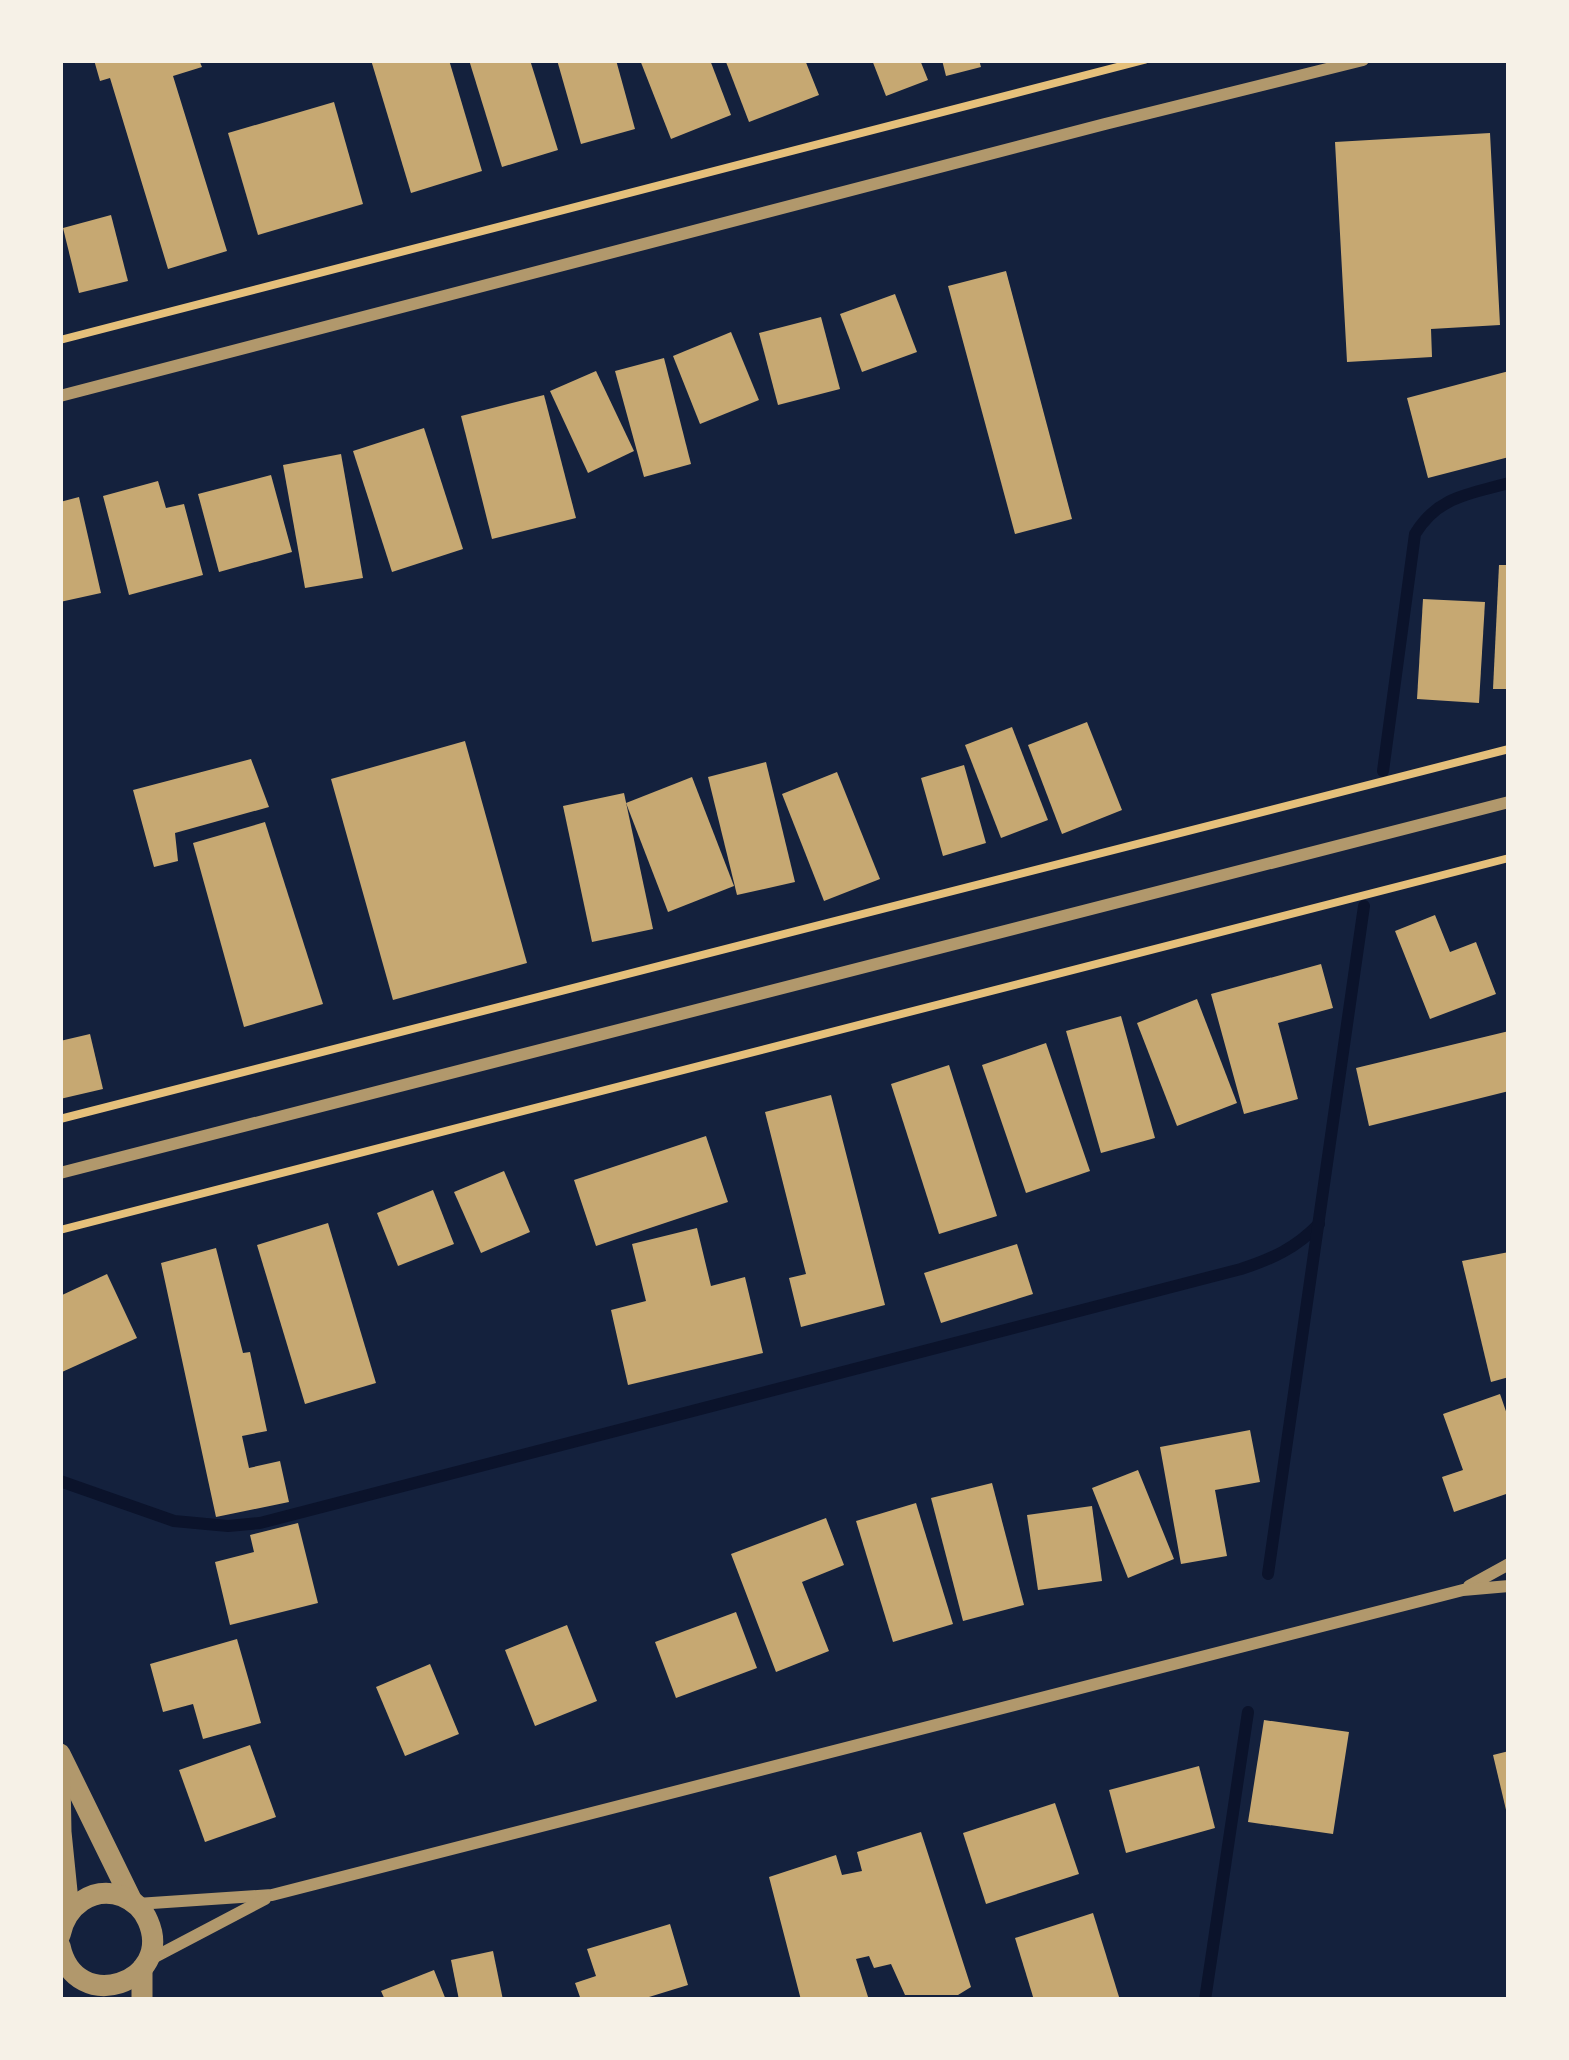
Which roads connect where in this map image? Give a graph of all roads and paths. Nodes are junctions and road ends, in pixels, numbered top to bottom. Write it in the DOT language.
graph roads {
  1 [pos="1144,60"];
  2 [pos="1363,60"];
  3 [pos="60,340"];
  4 [pos="60,396"];
  5 [pos="1509,749"];
  6 [pos="1509,802"];
  7 [pos="1509,858"];
  8 [pos="60,1119"];
  9 [pos="60,1173"];
  10 [pos="60,1230"];
  11 [pos="1509,1564"];
  12 [pos="1509,1586"];
  13 [pos="1463,1590"];
  14 [pos="60,1754"];
  15 [pos="60,1778"];
  16 [pos="272,1895"];
  17 [pos="134,1903"];
  18 [pos="64,1921"];
  19 [pos="60,1946"];
  20 [pos="145,1965"];
  21 [pos="72,1976"];
  22 [pos="92,2000"];
  23 [pos="142,2000"];
  1 -- 3 [label="path"];
  2 -- 4 [label="street"];
  5 -- 8 [label="path"];
  6 -- 9 [label="street"];
  7 -- 10 [label="path"];
  11 -- 13 [label="street"];
  12 -- 13 [label="street"];
  13 -- 16 [label="street"];
  14 -- 17 [label="street"];
  15 -- 18 [label="street"];
  16 -- 17 [label="street"];
  16 -- 20 [label="street"];
  17 -- 18 [label="street"];
  17 -- 20 [label="street"];
  19 -- 21 [label="street"];
  20 -- 21 [label="street"];
  20 -- 23 [label="street"];
  21 -- 22 [label="street"];
}
